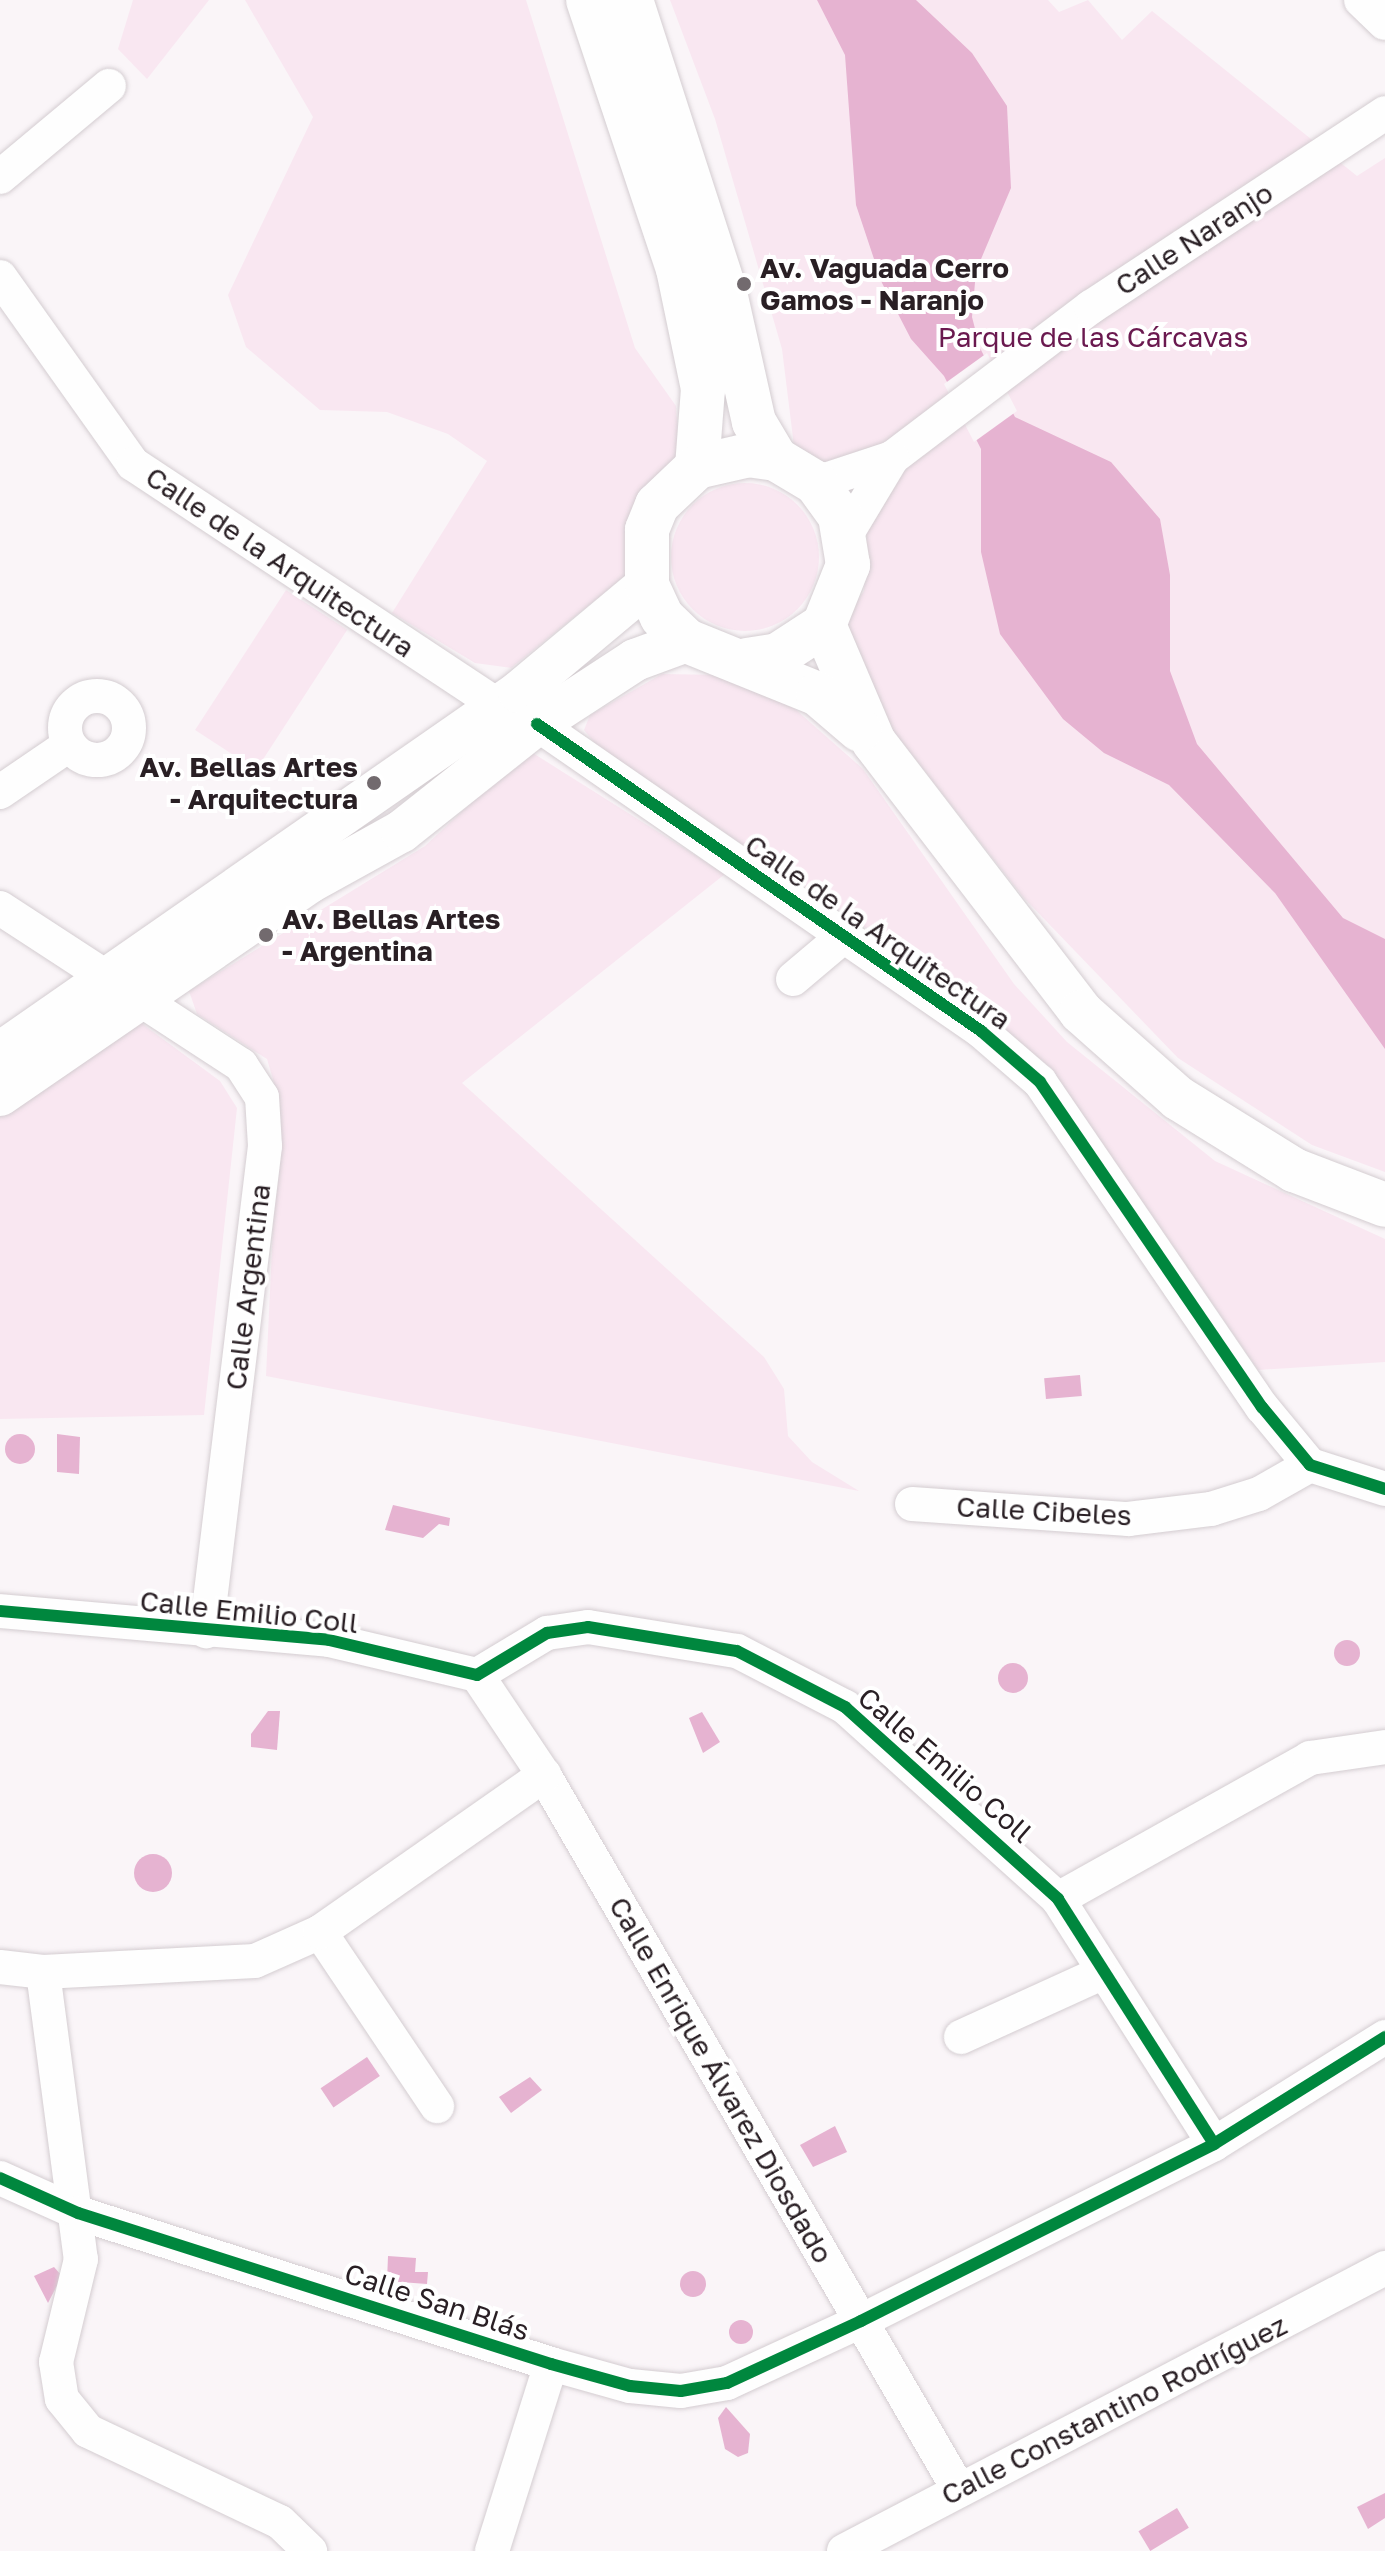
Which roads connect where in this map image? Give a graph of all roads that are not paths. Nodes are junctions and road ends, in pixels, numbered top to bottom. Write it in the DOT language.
graph roads {
  1 [pos="588,0"];
  2 [pos="631,0"];
  3 [pos="1361,0"];
  4 [pos="1385,23"];
  5 [pos="109,86"];
  6 [pos="1385,113"];
  7 [pos="0,177"];
  8 [pos="0,277"];
  9 [pos="892,458"];
  10 [pos="776,459"];
  11 [pos="697,467"];
  12 [pos="816,483"];
  13 [pos="846,535"];
  14 [pos="647,585"];
  15 [pos="824,625"];
  16 [pos="687,641"];
  17 [pos="747,660"];
  18 [pos="499,706"];
  19 [pos="537,724"];
  20 [pos="874,742"];
  21 [pos="69,745"];
  22 [pos="0,792"];
  23 [pos="0,908"];
  24 [pos="844,936"];
  25 [pos="106,977"];
  26 [pos="793,979"];
  27 [pos="146,997"];
  28 [pos="0,1053"];
  29 [pos="0,1095"];
  30 [pos="1385,1205"];
  31 [pos="1310,1465"];
  32 [pos="1369,1485"];
  33 [pos="912,1504"];
  34 [pos="0,1611"];
  35 [pos="206,1631"];
  36 [pos="477,1675"];
  37 [pos="1385,1747"];
  38 [pos="544,1775"];
  39 [pos="1058,1899"];
  40 [pos="320,1932"];
  41 [pos="0,1967"];
  42 [pos="43,1972"];
  43 [pos="1099,1974"];
  44 [pos="961,2037"];
  45 [pos="1385,2037"];
  46 [pos="437,2106"];
  47 [pos="1214,2144"];
  48 [pos="0,2178"];
  49 [pos="78,2213"];
  50 [pos="1385,2268"];
  51 [pos="861,2321"];
  52 [pos="551,2364"];
  53 [pos="959,2490"];
  54 [pos="310,2551"];
  55 [pos="492,2551"];
  56 [pos="844,2551"];
  1 -- 11 [label="main road"];
  2 -- 10 [label="main road"];
  3 -- 4 [label="street"];
  5 -- 7 [label="street"];
  6 -- 9 [label="street, Calle Naranjo"];
  8 -- 18 [label="street, Calle de la Arquitectura"];
  9 -- 12 [label="street, Calle Naranjo"];
  9 -- 13 [label="street, Calle Naranjo"];
  10 -- 11 [label="main road"];
  10 -- 12 [label="main road"];
  11 -- 14 [label="main road"];
  12 -- 13 [label="main road"];
  13 -- 15 [label="main road"];
  14 -- 16 [label="main road"];
  14 -- 18 [label="street"];
  15 -- 17 [label="main road"];
  15 -- 20 [label="main road"];
  16 -- 17 [label="main road"];
  16 -- 19 [label="street"];
  17 -- 20 [label="main road"];
  18 -- 25 [label="street"];
  19 -- 24 [label="street, Calle de la Arquitectura"];
  19 -- 27 [label="street"];
  20 -- 30 [label="main road"];
  21 -- 22 [label="street"];
  23 -- 25 [label="street, Calle Argentina"];
  24 -- 26 [label="street"];
  24 -- 31 [label="street, Calle de la Arquitectura"];
  25 -- 27 [label="street, Calle Argentina"];
  25 -- 28 [label="street"];
  27 -- 29 [label="street"];
  27 -- 35 [label="street, Calle Argentina"];
  31 -- 32 [label="street, Calle de la Arquitectura"];
  31 -- 33 [label="street, Calle Cibeles"];
  34 -- 35 [label="street, Calle Emilio Coll"];
  35 -- 36 [label="street, Calle Emilio Coll"];
  36 -- 38 [label="street, Calle Enrique Álvarez Diosdado"];
  36 -- 39 [label="street, Calle Emilio Coll"];
  37 -- 39 [label="street"];
  38 -- 40 [label="street"];
  38 -- 51 [label="street, Calle Enrique Álvarez Diosdado"];
  39 -- 43 [label="street, Calle Emilio Coll"];
  40 -- 42 [label="street"];
  40 -- 46 [label="street"];
  41 -- 42 [label="street"];
  42 -- 49 [label="street"];
  43 -- 44 [label="street"];
  43 -- 47 [label="street, Calle Emilio Coll"];
  45 -- 47 [label="street, Calle San Blás"];
  47 -- 51 [label="street, Calle San Blás"];
  48 -- 49 [label="street, Calle San Blás"];
  49 -- 52 [label="street, Calle San Blás"];
  49 -- 54 [label="street"];
  50 -- 53 [label="street, Calle Constantino Rodríguez"];
  51 -- 52 [label="street, Calle San Blás"];
  51 -- 53 [label="street, Calle Enrique Álvarez Diosdado"];
  52 -- 55 [label="street"];
  53 -- 56 [label="street, Calle Constantino Rodríguez"];
}
